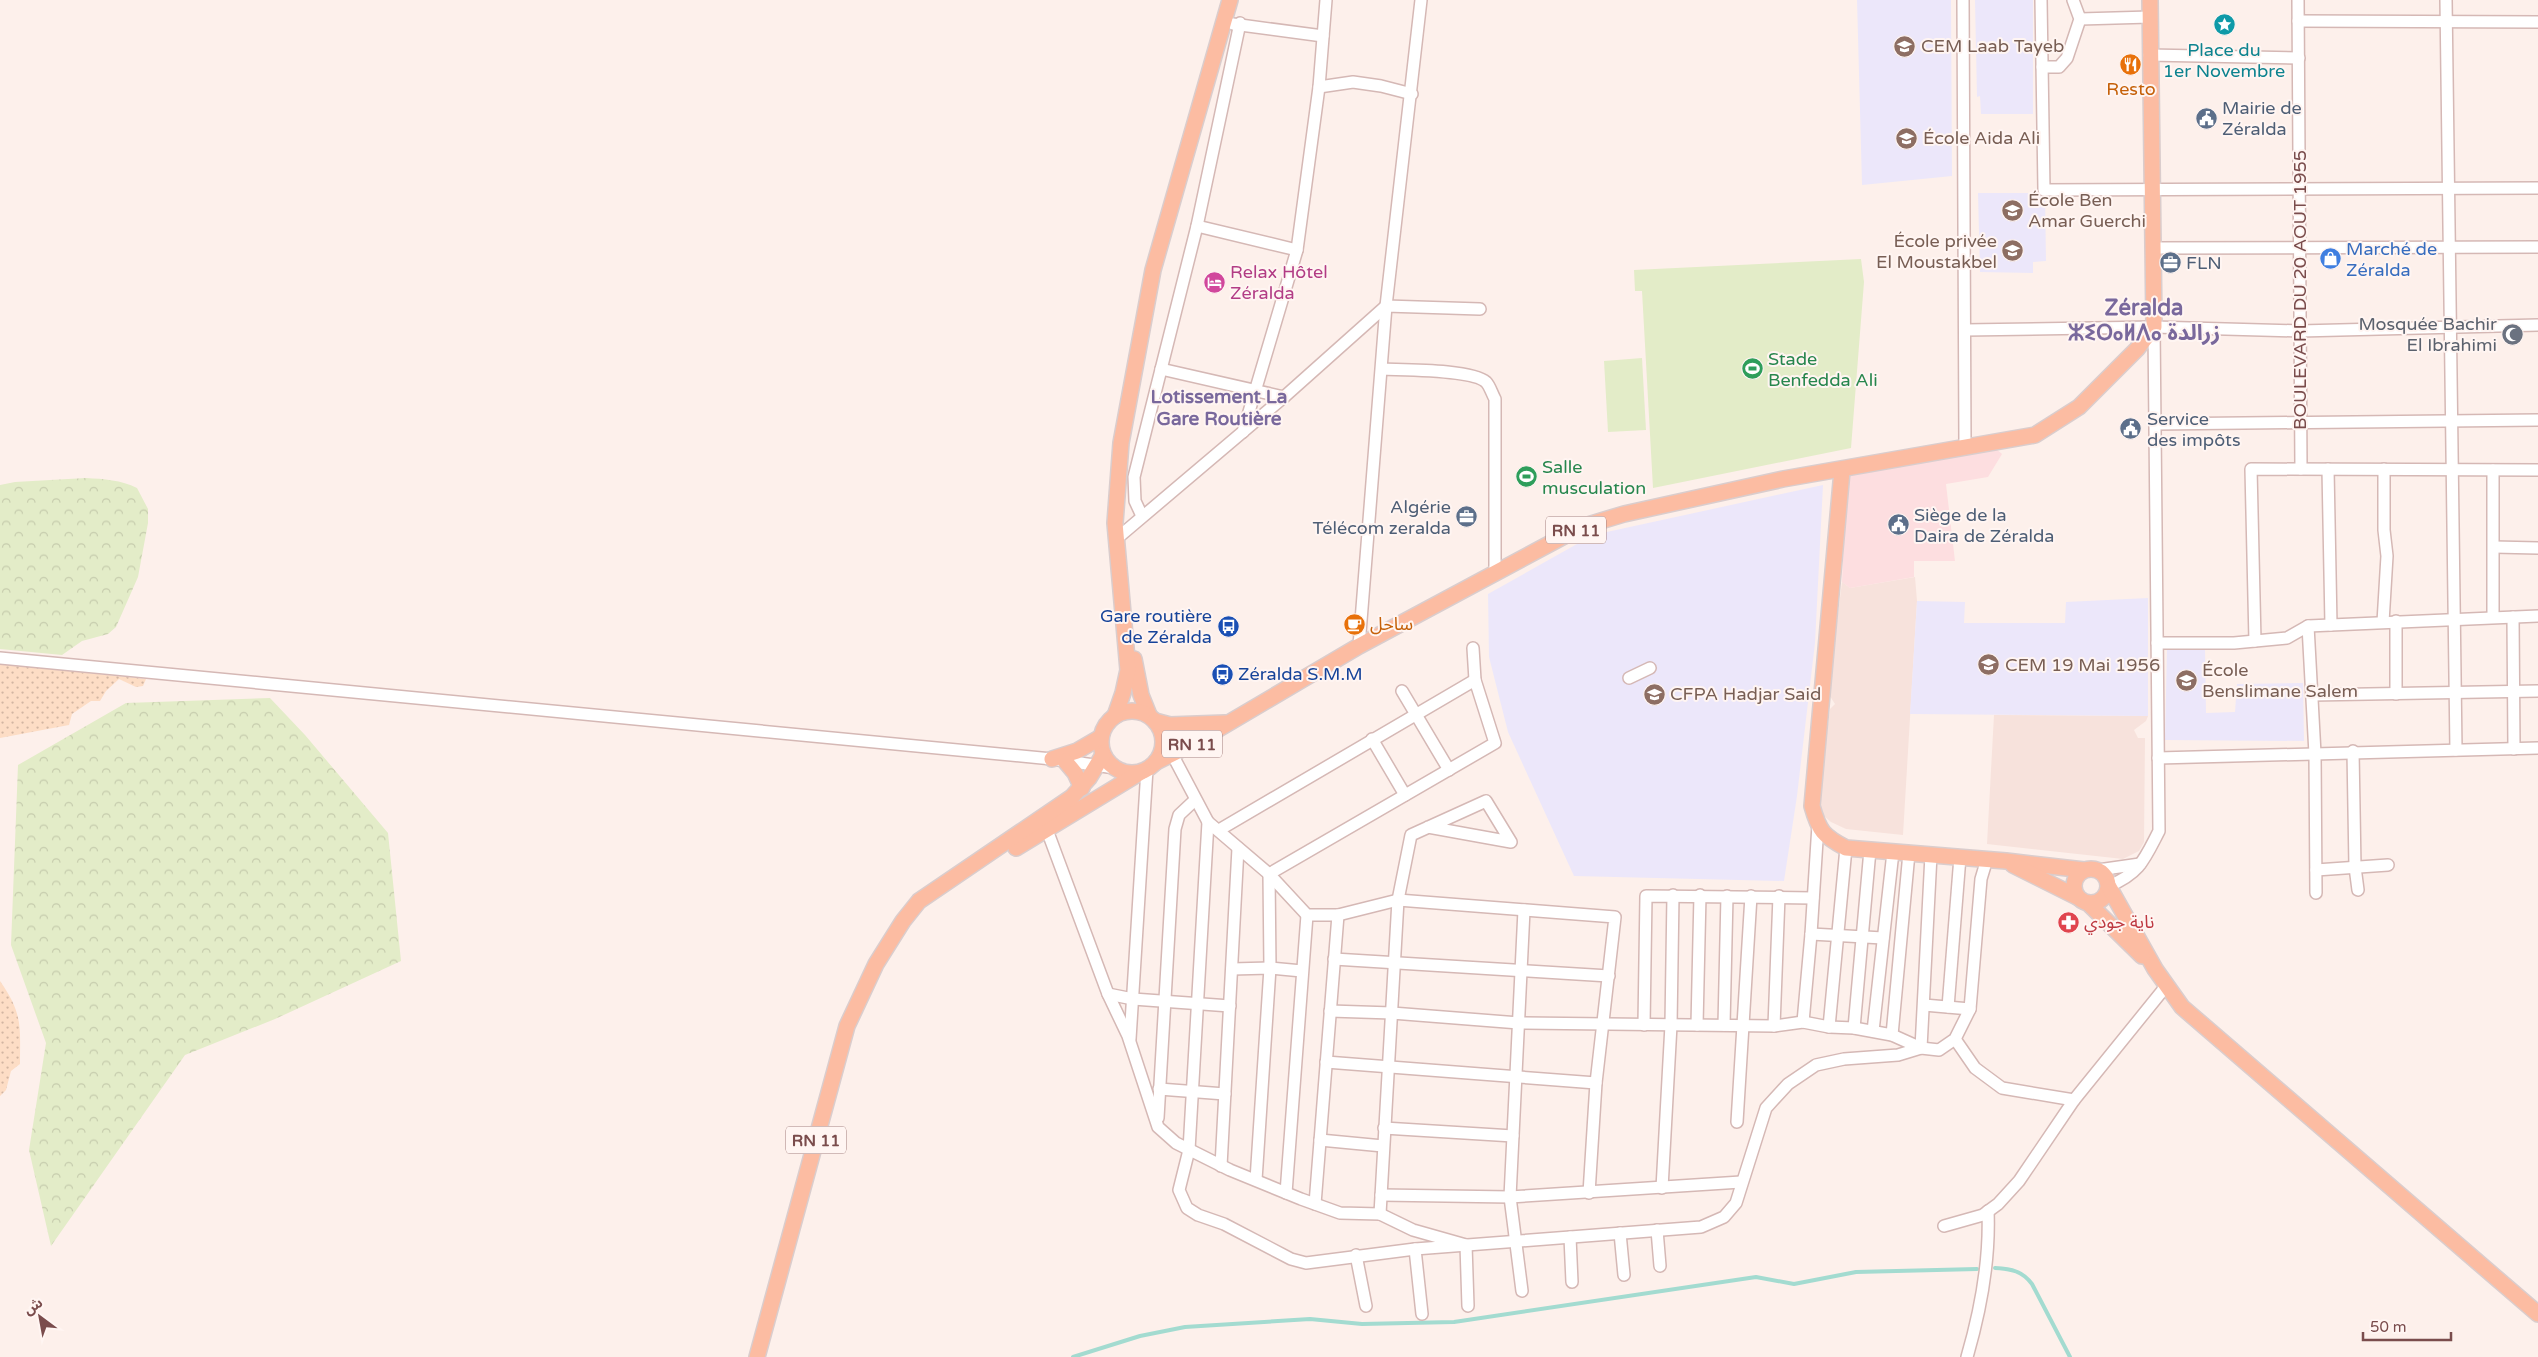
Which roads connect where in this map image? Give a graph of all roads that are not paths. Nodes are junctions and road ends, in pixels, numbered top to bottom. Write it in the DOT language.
graph roads {
  1 [pos="1230,0"];
  2 [pos="1326,0"];
  3 [pos="1421,0"];
  4 [pos="1963,0"];
  5 [pos="2041,0"];
  6 [pos="2073,0"];
  7 [pos="2150,0"];
  8 [pos="2298,0"];
  9 [pos="2446,0"];
  10 [pos="2150,17"];
  11 [pos="2080,19"];
  12 [pos="2298,21"];
  13 [pos="2446,21"];
  14 [pos="2538,22"];
  15 [pos="1240,23"];
  16 [pos="1223,25"];
  17 [pos="1323,36"];
  18 [pos="2149,55"];
  19 [pos="2298,58"];
  20 [pos="2042,67"];
  21 [pos="1319,87"];
  22 [pos="1412,94"];
  23 [pos="2538,188"];
  24 [pos="2151,189"];
  25 [pos="2299,189"];
  26 [pos="2449,189"];
  27 [pos="1197,226"];
  28 [pos="2538,247"];
  29 [pos="2152,248"];
  30 [pos="2299,248"];
  31 [pos="2451,248"];
  32 [pos="1297,250"];
  33 [pos="1386,306"];
  34 [pos="1480,309"];
  35 [pos="2538,325"];
  36 [pos="2154,327"];
  37 [pos="2450,327"];
  38 [pos="1965,330"];
  39 [pos="2300,330"];
  40 [pos="1382,369"];
  41 [pos="1161,370"];
  42 [pos="1255,392"];
  43 [pos="1284,397"];
  44 [pos="2538,420"];
  45 [pos="2451,421"];
  46 [pos="2301,422"];
  47 [pos="2156,424"];
  48 [pos="1243,432"];
  49 [pos="1965,446"];
  50 [pos="2301,469"];
  51 [pos="2328,469"];
  52 [pos="2384,469"];
  53 [pos="2452,469"];
  54 [pos="1842,470"];
  55 [pos="2492,470"];
  56 [pos="2538,470"];
  57 [pos="1117,506"];
  58 [pos="1142,516"];
  59 [pos="1121,535"];
  60 [pos="2494,547"];
  61 [pos="2538,548"];
  62 [pos="1495,574"];
  63 [pos="2538,616"];
  64 [pos="2493,617"];
  65 [pos="2513,617"];
  66 [pos="2454,618"];
  67 [pos="2396,621"];
  68 [pos="2383,622"];
  69 [pos="2331,625"];
  70 [pos="2308,626"];
  71 [pos="2255,641"];
  72 [pos="2157,643"];
  73 [pos="1360,646"];
  74 [pos="1473,648"];
  75 [pos="0,658"];
  76 [pos="1650,668"];
  77 [pos="1628,678"];
  78 [pos="1475,680"];
  79 [pos="1402,691"];
  80 [pos="2538,691"];
  81 [pos="2455,692"];
  82 [pos="2513,692"];
  83 [pos="2396,694"];
  84 [pos="2312,695"];
  85 [pos="1416,713"];
  86 [pos="1115,716"];
  87 [pos="1152,718"];
  88 [pos="1226,723"];
  89 [pos="1101,738"];
  90 [pos="1372,738"];
  91 [pos="2538,748"];
  92 [pos="2514,749"];
  93 [pos="2456,750"];
  94 [pos="2353,751"];
  95 [pos="1172,754"];
  96 [pos="2315,754"];
  97 [pos="2158,758"];
  98 [pos="1058,760"];
  99 [pos="1100,760"];
  100 [pos="1148,767"];
  101 [pos="1448,770"];
  102 [pos="1082,788"];
  103 [pos="1406,795"];
  104 [pos="1195,800"];
  105 [pos="1208,822"];
  106 [pos="1818,824"];
  107 [pos="1428,827"];
  108 [pos="1047,830"];
  109 [pos="1219,830"];
  110 [pos="1238,848"];
  111 [pos="1846,848"];
  112 [pos="1870,850"];
  113 [pos="1893,852"];
  114 [pos="1909,853"];
  115 [pos="1931,855"];
  116 [pos="1960,857"];
  117 [pos="1987,859"];
  118 [pos="2006,861"];
  119 [pos="2140,864"];
  120 [pos="2388,865"];
  121 [pos="2355,867"];
  122 [pos="2091,870"];
  123 [pos="2316,870"];
  124 [pos="1269,874"];
  125 [pos="2109,887"];
  126 [pos="2358,890"];
  127 [pos="2316,893"];
  128 [pos="1673,895"];
  129 [pos="1700,895"];
  130 [pos="1727,896"];
  131 [pos="1751,896"];
  132 [pos="1779,896"];
  133 [pos="1814,898"];
  134 [pos="1398,900"];
  135 [pos="2082,900"];
  136 [pos="1524,910"];
  137 [pos="1306,915"];
  138 [pos="1338,915"];
  139 [pos="897,932"];
  140 [pos="1811,934"];
  141 [pos="1838,936"];
  142 [pos="1862,938"];
  143 [pos="1883,938"];
  144 [pos="1334,959"];
  145 [pos="1396,963"];
  146 [pos="1270,968"];
  147 [pos="1232,969"];
  148 [pos="2156,970"];
  149 [pos="1302,971"];
  150 [pos="1523,971"];
  151 [pos="1610,976"];
  152 [pos="2167,985"];
  153 [pos="1108,994"];
  154 [pos="1133,999"];
  155 [pos="1165,1001"];
  156 [pos="1199,1004"];
  157 [pos="1924,1005"];
  158 [pos="1230,1006"];
  159 [pos="1948,1007"];
  160 [pos="1970,1010"];
  161 [pos="1330,1011"];
  162 [pos="1392,1012"];
  163 [pos="1803,1022"];
  164 [pos="1519,1023"];
  165 [pos="1602,1024"];
  166 [pos="1644,1025"];
  167 [pos="1671,1025"];
  168 [pos="1697,1025"];
  169 [pos="1724,1025"];
  170 [pos="1745,1026"];
  171 [pos="1774,1026"];
  172 [pos="1829,1027"];
  173 [pos="1854,1028"];
  174 [pos="1873,1031"];
  175 [pos="1892,1035"];
  176 [pos="1955,1039"];
  177 [pos="1130,1042"];
  178 [pos="1921,1048"];
  179 [pos="1326,1062"];
  180 [pos="1387,1068"];
  181 [pos="1517,1077"];
  182 [pos="1596,1083"];
  183 [pos="1159,1089"];
  184 [pos="1192,1091"];
  185 [pos="1225,1094"];
  186 [pos="2074,1100"];
  187 [pos="1737,1122"];
  188 [pos="1158,1127"];
  189 [pos="1384,1128"];
  190 [pos="1513,1136"];
  191 [pos="1320,1140"];
  192 [pos="1383,1146"];
  193 [pos="1189,1150"];
  194 [pos="1221,1166"];
  195 [pos="1256,1180"];
  196 [pos="1741,1182"];
  197 [pos="1662,1188"];
  198 [pos="1286,1192"];
  199 [pos="1589,1193"];
  200 [pos="1380,1195"];
  201 [pos="1510,1197"];
  202 [pos="1316,1204"];
  203 [pos="1988,1211"];
  204 [pos="1380,1214"];
  205 [pos="1944,1226"];
  206 [pos="1657,1230"];
  207 [pos="1620,1233"];
  208 [pos="1570,1237"];
  209 [pos="1517,1241"];
  210 [pos="1466,1245"];
  211 [pos="1415,1249"];
  212 [pos="1356,1255"];
  213 [pos="1660,1266"];
  214 [pos="1624,1275"];
  215 [pos="1572,1282"];
  216 [pos="1522,1291"];
  217 [pos="1366,1306"];
  218 [pos="1468,1306"];
  219 [pos="1422,1314"];
  220 [pos="2538,1314"];
  221 [pos="757,1357"];
  222 [pos="1967,1357"];
  1 -- 16 [label="main road"];
  2 -- 17 [label="street"];
  3 -- 22 [label="street"];
  4 -- 38 [label="street"];
  5 -- 20 [label="street"];
  6 -- 11 [label="street"];
  7 -- 10 [label="main road"];
  8 -- 12 [label="street, BOULEVARD DU 20 AOUT 1955"];
  9 -- 13 [label="street"];
  10 -- 11 [label="street"];
  10 -- 18 [label="main road"];
  11 -- 20 [label="street"];
  12 -- 13 [label="street"];
  12 -- 19 [label="street, BOULEVARD DU 20 AOUT 1955"];
  13 -- 14 [label="street"];
  13 -- 26 [label="street"];
  15 -- 16 [label="street"];
  15 -- 17 [label="street"];
  15 -- 27 [label="street"];
  16 -- 57 [label="main road"];
  17 -- 21 [label="street"];
  18 -- 19 [label="street"];
  18 -- 24 [label="main road"];
  19 -- 25 [label="street, BOULEVARD DU 20 AOUT 1955"];
  20 -- 24 [label="street"];
  21 -- 22 [label="street"];
  21 -- 32 [label="street"];
  22 -- 33 [label="street"];
  23 -- 26 [label="street"];
  24 -- 25 [label="street"];
  24 -- 29 [label="main road"];
  25 -- 26 [label="street"];
  25 -- 30 [label="street, BOULEVARD DU 20 AOUT 1955"];
  26 -- 31 [label="street"];
  27 -- 32 [label="street"];
  27 -- 41 [label="street"];
  28 -- 31 [label="street"];
  29 -- 30 [label="street"];
  29 -- 36 [label="main road"];
  30 -- 31 [label="street"];
  30 -- 39 [label="street, BOULEVARD DU 20 AOUT 1955"];
  31 -- 37 [label="street"];
  32 -- 42 [label="street"];
  33 -- 34 [label="street"];
  33 -- 40 [label="street"];
  33 -- 43 [label="street"];
  35 -- 37 [label="street"];
  36 -- 38 [label="street"];
  36 -- 39 [label="street"];
  36 -- 47 [label="street"];
  36 -- 49 [label="main road, RN 11"];
  37 -- 39 [label="street"];
  37 -- 45 [label="street"];
  38 -- 49 [label="street"];
  39 -- 46 [label="street, BOULEVARD DU 20 AOUT 1955"];
  40 -- 62 [label="street"];
  40 -- 73 [label="street"];
  41 -- 42 [label="street"];
  41 -- 58 [label="street"];
  42 -- 43 [label="street"];
  42 -- 48 [label="street"];
  43 -- 48 [label="street"];
  44 -- 45 [label="street"];
  45 -- 46 [label="street"];
  45 -- 53 [label="street"];
  46 -- 47 [label="street"];
  46 -- 50 [label="street, BOULEVARD DU 20 AOUT 1955"];
  47 -- 72 [label="street"];
  48 -- 58 [label="street"];
  49 -- 54 [label="main road, RN 11"];
  50 -- 51 [label="street"];
  50 -- 71 [label="street"];
  51 -- 52 [label="street"];
  51 -- 69 [label="street"];
  52 -- 53 [label="street"];
  52 -- 68 [label="street"];
  53 -- 55 [label="street"];
  53 -- 66 [label="street"];
  54 -- 62 [label="main road, RN 11"];
  54 -- 106 [label="main road"];
  55 -- 56 [label="street"];
  55 -- 60 [label="street"];
  57 -- 59 [label="main road"];
  57 -- 86 [label="main road"];
  58 -- 59 [label="street"];
  59 -- 87 [label="main road"];
  60 -- 61 [label="street"];
  60 -- 64 [label="street"];
  62 -- 73 [label="main road, RN 11"];
  63 -- 65 [label="street"];
  64 -- 65 [label="street"];
  64 -- 66 [label="street"];
  65 -- 82 [label="street"];
  66 -- 67 [label="street"];
  66 -- 81 [label="street"];
  67 -- 68 [label="street"];
  67 -- 83 [label="street"];
  68 -- 69 [label="street"];
  69 -- 70 [label="street"];
  70 -- 71 [label="street"];
  70 -- 84 [label="street"];
  71 -- 72 [label="street"];
  72 -- 97 [label="street"];
  73 -- 88 [label="main road, RN 11"];
  74 -- 78 [label="street"];
  75 -- 98 [label="street"];
  76 -- 77 [label="street"];
  78 -- 85 [label="street"];
  78 -- 101 [label="street"];
  79 -- 85 [label="street"];
  80 -- 82 [label="street"];
  81 -- 82 [label="street"];
  81 -- 83 [label="street"];
  81 -- 93 [label="street"];
  82 -- 92 [label="street"];
  83 -- 84 [label="street"];
  84 -- 96 [label="street"];
  85 -- 90 [label="street"];
  85 -- 101 [label="street"];
  86 -- 87 [label="main road"];
  86 -- 89 [label="main road"];
  87 -- 88 [label="main road"];
  87 -- 100 [label="main road"];
  88 -- 95 [label="main road, RN 11"];
  89 -- 98 [label="main road"];
  89 -- 99 [label="main road"];
  90 -- 103 [label="street"];
  90 -- 109 [label="street"];
  91 -- 92 [label="street"];
  92 -- 93 [label="street"];
  93 -- 94 [label="street"];
  94 -- 96 [label="street"];
  94 -- 121 [label="street"];
  95 -- 100 [label="main road, RN 11"];
  95 -- 104 [label="street"];
  96 -- 97 [label="street"];
  96 -- 123 [label="street"];
  97 -- 119 [label="street"];
  98 -- 99 [label="street"];
  98 -- 102 [label="main road"];
  99 -- 100 [label="main road"];
  99 -- 102 [label="main road"];
  100 -- 108 [label="main road, RN 11"];
  100 -- 154 [label="street"];
  101 -- 103 [label="street"];
  102 -- 139 [label="main road"];
  103 -- 124 [label="street"];
  104 -- 105 [label="street"];
  104 -- 155 [label="street"];
  105 -- 109 [label="street"];
  105 -- 156 [label="street"];
  106 -- 111 [label="main road"];
  106 -- 133 [label="street"];
  107 -- 107 [label="street"];
  107 -- 134 [label="street"];
  108 -- 139 [label="main road, RN 11"];
  108 -- 153 [label="street"];
  109 -- 110 [label="street"];
  110 -- 124 [label="street"];
  110 -- 147 [label="street"];
  111 -- 112 [label="main road"];
  111 -- 141 [label="street"];
  112 -- 113 [label="main road"];
  112 -- 142 [label="street"];
  113 -- 114 [label="main road"];
  113 -- 143 [label="street"];
  114 -- 115 [label="main road"];
  114 -- 175 [label="street"];
  115 -- 116 [label="main road"];
  115 -- 157 [label="street"];
  116 -- 117 [label="main road"];
  116 -- 159 [label="street"];
  117 -- 118 [label="main road"];
  117 -- 160 [label="street"];
  118 -- 122 [label="main road"];
  118 -- 135 [label="main road"];
  119 -- 122 [label="street"];
  119 -- 125 [label="street"];
  120 -- 121 [label="street"];
  121 -- 123 [label="street"];
  121 -- 126 [label="street"];
  122 -- 125 [label="main road"];
  122 -- 135 [label="main road"];
  123 -- 127 [label="street"];
  124 -- 137 [label="street"];
  124 -- 146 [label="street"];
  125 -- 135 [label="main road"];
  125 -- 148 [label="main road"];
  128 -- 129 [label="street"];
  128 -- 166 [label="street"];
  128 -- 167 [label="street"];
  129 -- 130 [label="street"];
  129 -- 168 [label="street"];
  130 -- 131 [label="street"];
  130 -- 169 [label="street"];
  131 -- 132 [label="street"];
  131 -- 170 [label="street"];
  132 -- 133 [label="street"];
  132 -- 171 [label="street"];
  133 -- 140 [label="street"];
  134 -- 136 [label="street"];
  134 -- 138 [label="street"];
  134 -- 145 [label="street"];
  135 -- 148 [label="main road"];
  136 -- 150 [label="street"];
  136 -- 151 [label="street"];
  137 -- 138 [label="street"];
  137 -- 149 [label="street"];
  138 -- 144 [label="street"];
  139 -- 221 [label="main road, RN 11"];
  140 -- 141 [label="street"];
  140 -- 163 [label="street"];
  141 -- 142 [label="street"];
  141 -- 172 [label="street"];
  142 -- 143 [label="street"];
  142 -- 173 [label="street"];
  143 -- 174 [label="street"];
  144 -- 145 [label="street"];
  144 -- 161 [label="street"];
  145 -- 150 [label="street"];
  145 -- 162 [label="street"];
  146 -- 147 [label="street"];
  146 -- 149 [label="street"];
  146 -- 195 [label="street"];
  147 -- 158 [label="street"];
  148 -- 152 [label="main road"];
  149 -- 198 [label="street"];
  150 -- 151 [label="street"];
  150 -- 164 [label="street"];
  151 -- 165 [label="street"];
  152 -- 186 [label="street"];
  152 -- 220 [label="main road"];
  153 -- 154 [label="street"];
  153 -- 177 [label="street"];
  154 -- 155 [label="street"];
  154 -- 177 [label="street"];
  155 -- 156 [label="street"];
  155 -- 183 [label="street"];
  156 -- 158 [label="street"];
  156 -- 184 [label="street"];
  157 -- 159 [label="street"];
  157 -- 178 [label="street"];
  158 -- 185 [label="street"];
  159 -- 160 [label="street"];
  160 -- 176 [label="street"];
  161 -- 162 [label="street"];
  161 -- 179 [label="street"];
  162 -- 164 [label="street"];
  162 -- 180 [label="street"];
  163 -- 171 [label="street"];
  163 -- 172 [label="street"];
  164 -- 165 [label="street"];
  164 -- 181 [label="street"];
  165 -- 166 [label="street"];
  165 -- 182 [label="street"];
  166 -- 167 [label="street"];
  167 -- 168 [label="street"];
  167 -- 197 [label="street"];
  168 -- 169 [label="street"];
  169 -- 170 [label="street"];
  170 -- 171 [label="street"];
  170 -- 187 [label="street"];
  172 -- 173 [label="street"];
  173 -- 174 [label="street"];
  174 -- 175 [label="street"];
  175 -- 178 [label="street"];
  176 -- 178 [label="street"];
  176 -- 186 [label="street"];
  177 -- 188 [label="street"];
  178 -- 196 [label="street"];
  179 -- 180 [label="street"];
  179 -- 191 [label="street"];
  180 -- 181 [label="street"];
  180 -- 189 [label="street"];
  181 -- 182 [label="street"];
  181 -- 190 [label="street"];
  182 -- 199 [label="street"];
  183 -- 184 [label="street"];
  183 -- 188 [label="street"];
  184 -- 185 [label="street"];
  184 -- 193 [label="street"];
  185 -- 194 [label="street"];
  186 -- 203 [label="street"];
  188 -- 193 [label="street"];
  189 -- 190 [label="street"];
  189 -- 192 [label="street"];
  190 -- 201 [label="street"];
  191 -- 192 [label="street"];
  191 -- 202 [label="street"];
  192 -- 200 [label="street"];
  193 -- 194 [label="street"];
  193 -- 212 [label="street"];
  194 -- 195 [label="street"];
  195 -- 198 [label="street"];
  196 -- 197 [label="street"];
  196 -- 206 [label="street"];
  197 -- 199 [label="street"];
  198 -- 202 [label="street"];
  199 -- 201 [label="street"];
  200 -- 201 [label="street"];
  200 -- 204 [label="street"];
  201 -- 209 [label="street"];
  202 -- 204 [label="street"];
  203 -- 205 [label="street"];
  203 -- 222 [label="street"];
  204 -- 210 [label="street"];
  206 -- 207 [label="street"];
  206 -- 213 [label="street"];
  207 -- 208 [label="street"];
  207 -- 214 [label="street"];
  208 -- 209 [label="street"];
  208 -- 215 [label="street"];
  209 -- 210 [label="street"];
  209 -- 216 [label="street"];
  210 -- 211 [label="street"];
  210 -- 218 [label="street"];
  211 -- 212 [label="street"];
  211 -- 219 [label="street"];
  212 -- 217 [label="street"];
}
